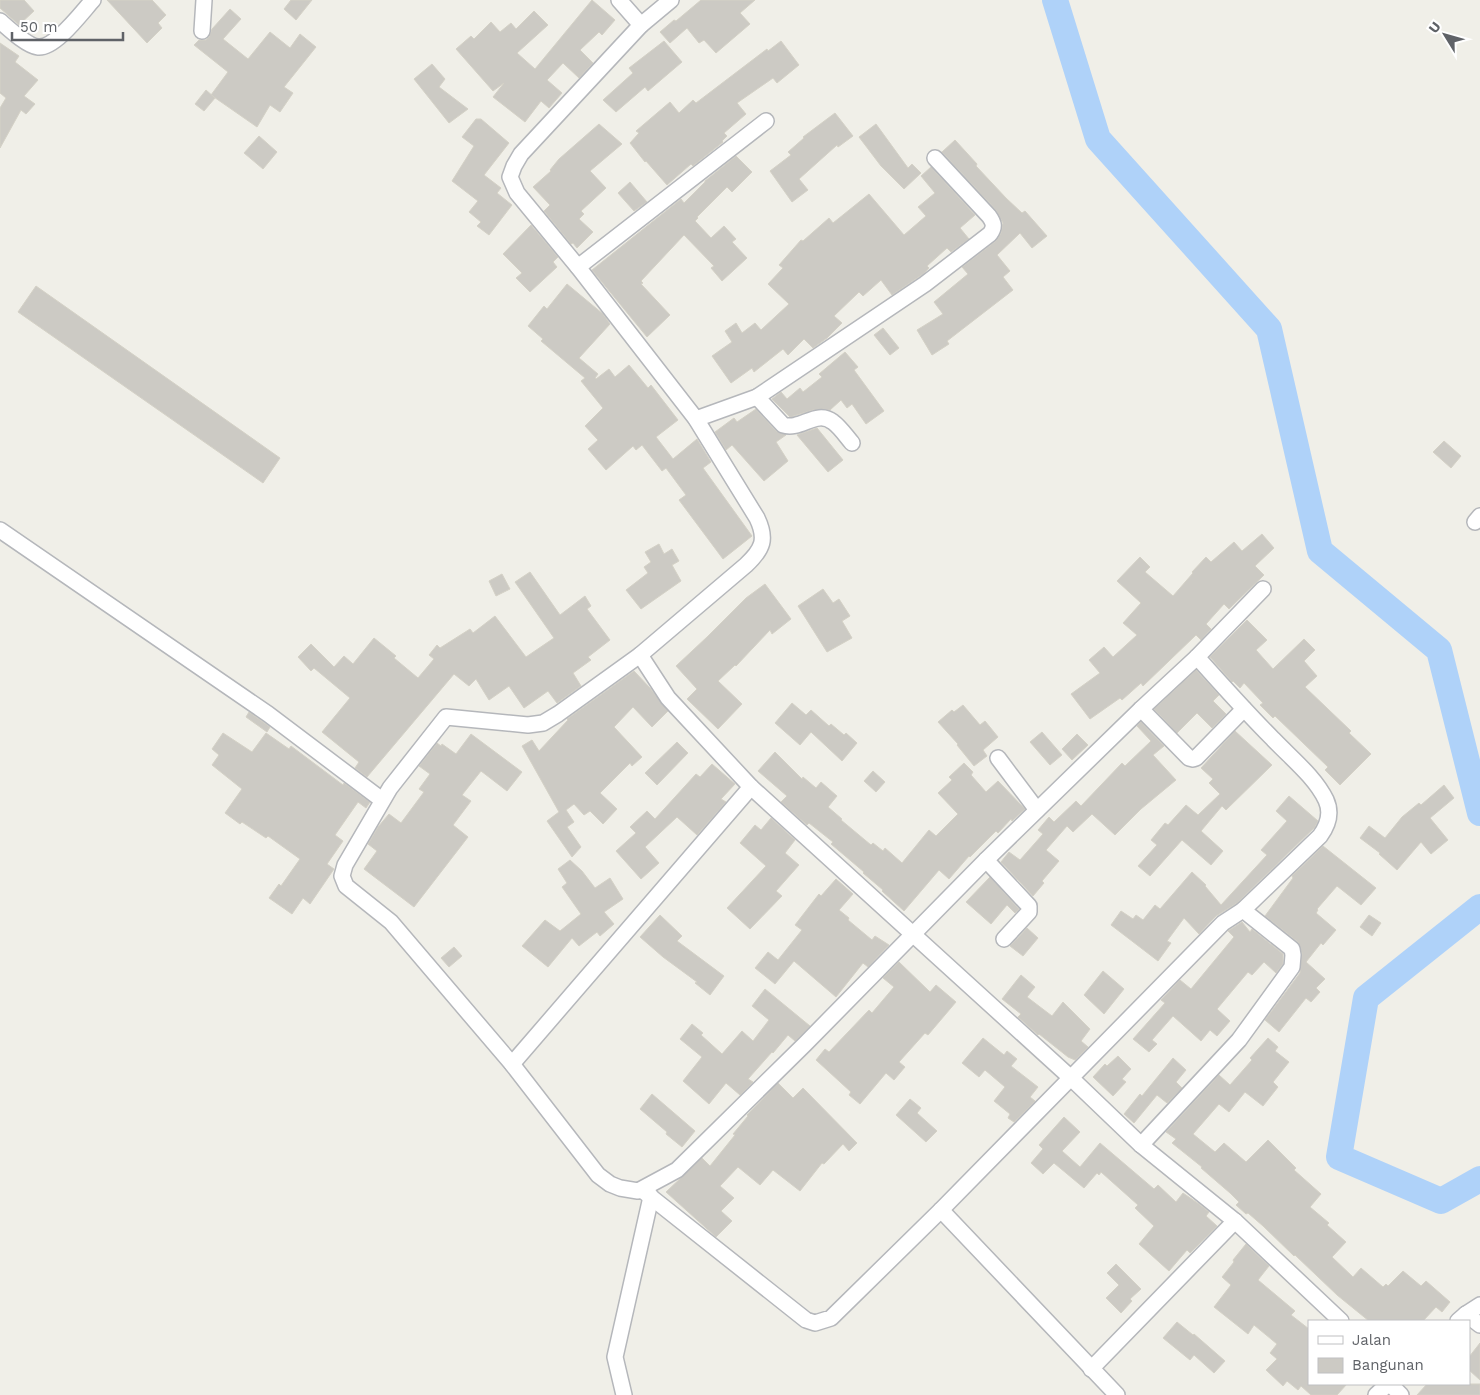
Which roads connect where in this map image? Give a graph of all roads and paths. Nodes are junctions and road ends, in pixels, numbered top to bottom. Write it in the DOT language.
graph roads {
  1 [pos="93,0"];
  2 [pos="204,0"];
  3 [pos="619,0"];
  4 [pos="670,0"];
  5 [pos="0,21"];
  6 [pos="641,25"];
  7 [pos="202,31"];
  8 [pos="766,121"];
  9 [pos="936,158"];
  10 [pos="578,266"];
  11 [pos="757,397"];
  12 [pos="696,418"];
  13 [pos="852,443"];
  14 [pos="0,530"];
  15 [pos="1263,589"];
  16 [pos="640,655"];
  17 [pos="1198,657"];
  18 [pos="1141,709"];
  19 [pos="1244,709"];
  20 [pos="998,758"];
  21 [pos="751,787"];
  22 [pos="382,800"];
  23 [pos="1037,810"];
  24 [pos="986,860"];
  25 [pos="1243,910"];
  26 [pos="912,935"];
  27 [pos="1004,939"];
  28 [pos="512,1064"];
  29 [pos="1071,1078"];
  30 [pos="1140,1145"];
  31 [pos="646,1192"];
  32 [pos="940,1210"];
  33 [pos="1235,1221"];
  34 [pos="1480,1305"];
  35 [pos="1462,1317"];
  36 [pos="1341,1320"];
  37 [pos="1091,1369"];
  38 [pos="1388,1385"];
  39 [pos="1390,1385"];
  40 [pos="624,1395"];
  41 [pos="1117,1395"];
  42 [pos="1376,1395"];
  43 [pos="1401,1395"];
  1 -- 5 [label="street"];
  2 -- 7 [label="street"];
  3 -- 6 [label="street"];
  4 -- 6 [label="street"];
  6 -- 10 [label="street"];
  8 -- 10 [label="street"];
  9 -- 11 [label="street"];
  10 -- 12 [label="street"];
  11 -- 12 [label="street"];
  11 -- 13 [label="street"];
  12 -- 16 [label="street"];
  14 -- 22 [label="street"];
  15 -- 17 [label="street"];
  16 -- 21 [label="street"];
  16 -- 22 [label="street"];
  17 -- 18 [label="street"];
  17 -- 19 [label="street"];
  18 -- 19 [label="street"];
  18 -- 23 [label="street"];
  19 -- 25 [label="street"];
  20 -- 23 [label="street"];
  21 -- 26 [label="street"];
  21 -- 28 [label="street"];
  22 -- 28 [label="street"];
  23 -- 24 [label="street"];
  24 -- 26 [label="street"];
  24 -- 27 [label="street"];
  25 -- 29 [label="street"];
  25 -- 30 [label="street"];
  26 -- 29 [label="street"];
  26 -- 31 [label="street"];
  28 -- 31 [label="street"];
  29 -- 30 [label="street"];
  29 -- 32 [label="street"];
  30 -- 33 [label="street"];
  31 -- 32 [label="street"];
  31 -- 40 [label="street"];
  32 -- 37 [label="street"];
  33 -- 36 [label="street"];
  33 -- 37 [label="street"];
  34 -- 35 [label="street"];
  37 -- 41 [label="street"];
  38 -- 42 [label="street"];
  39 -- 43 [label="street"];
}
